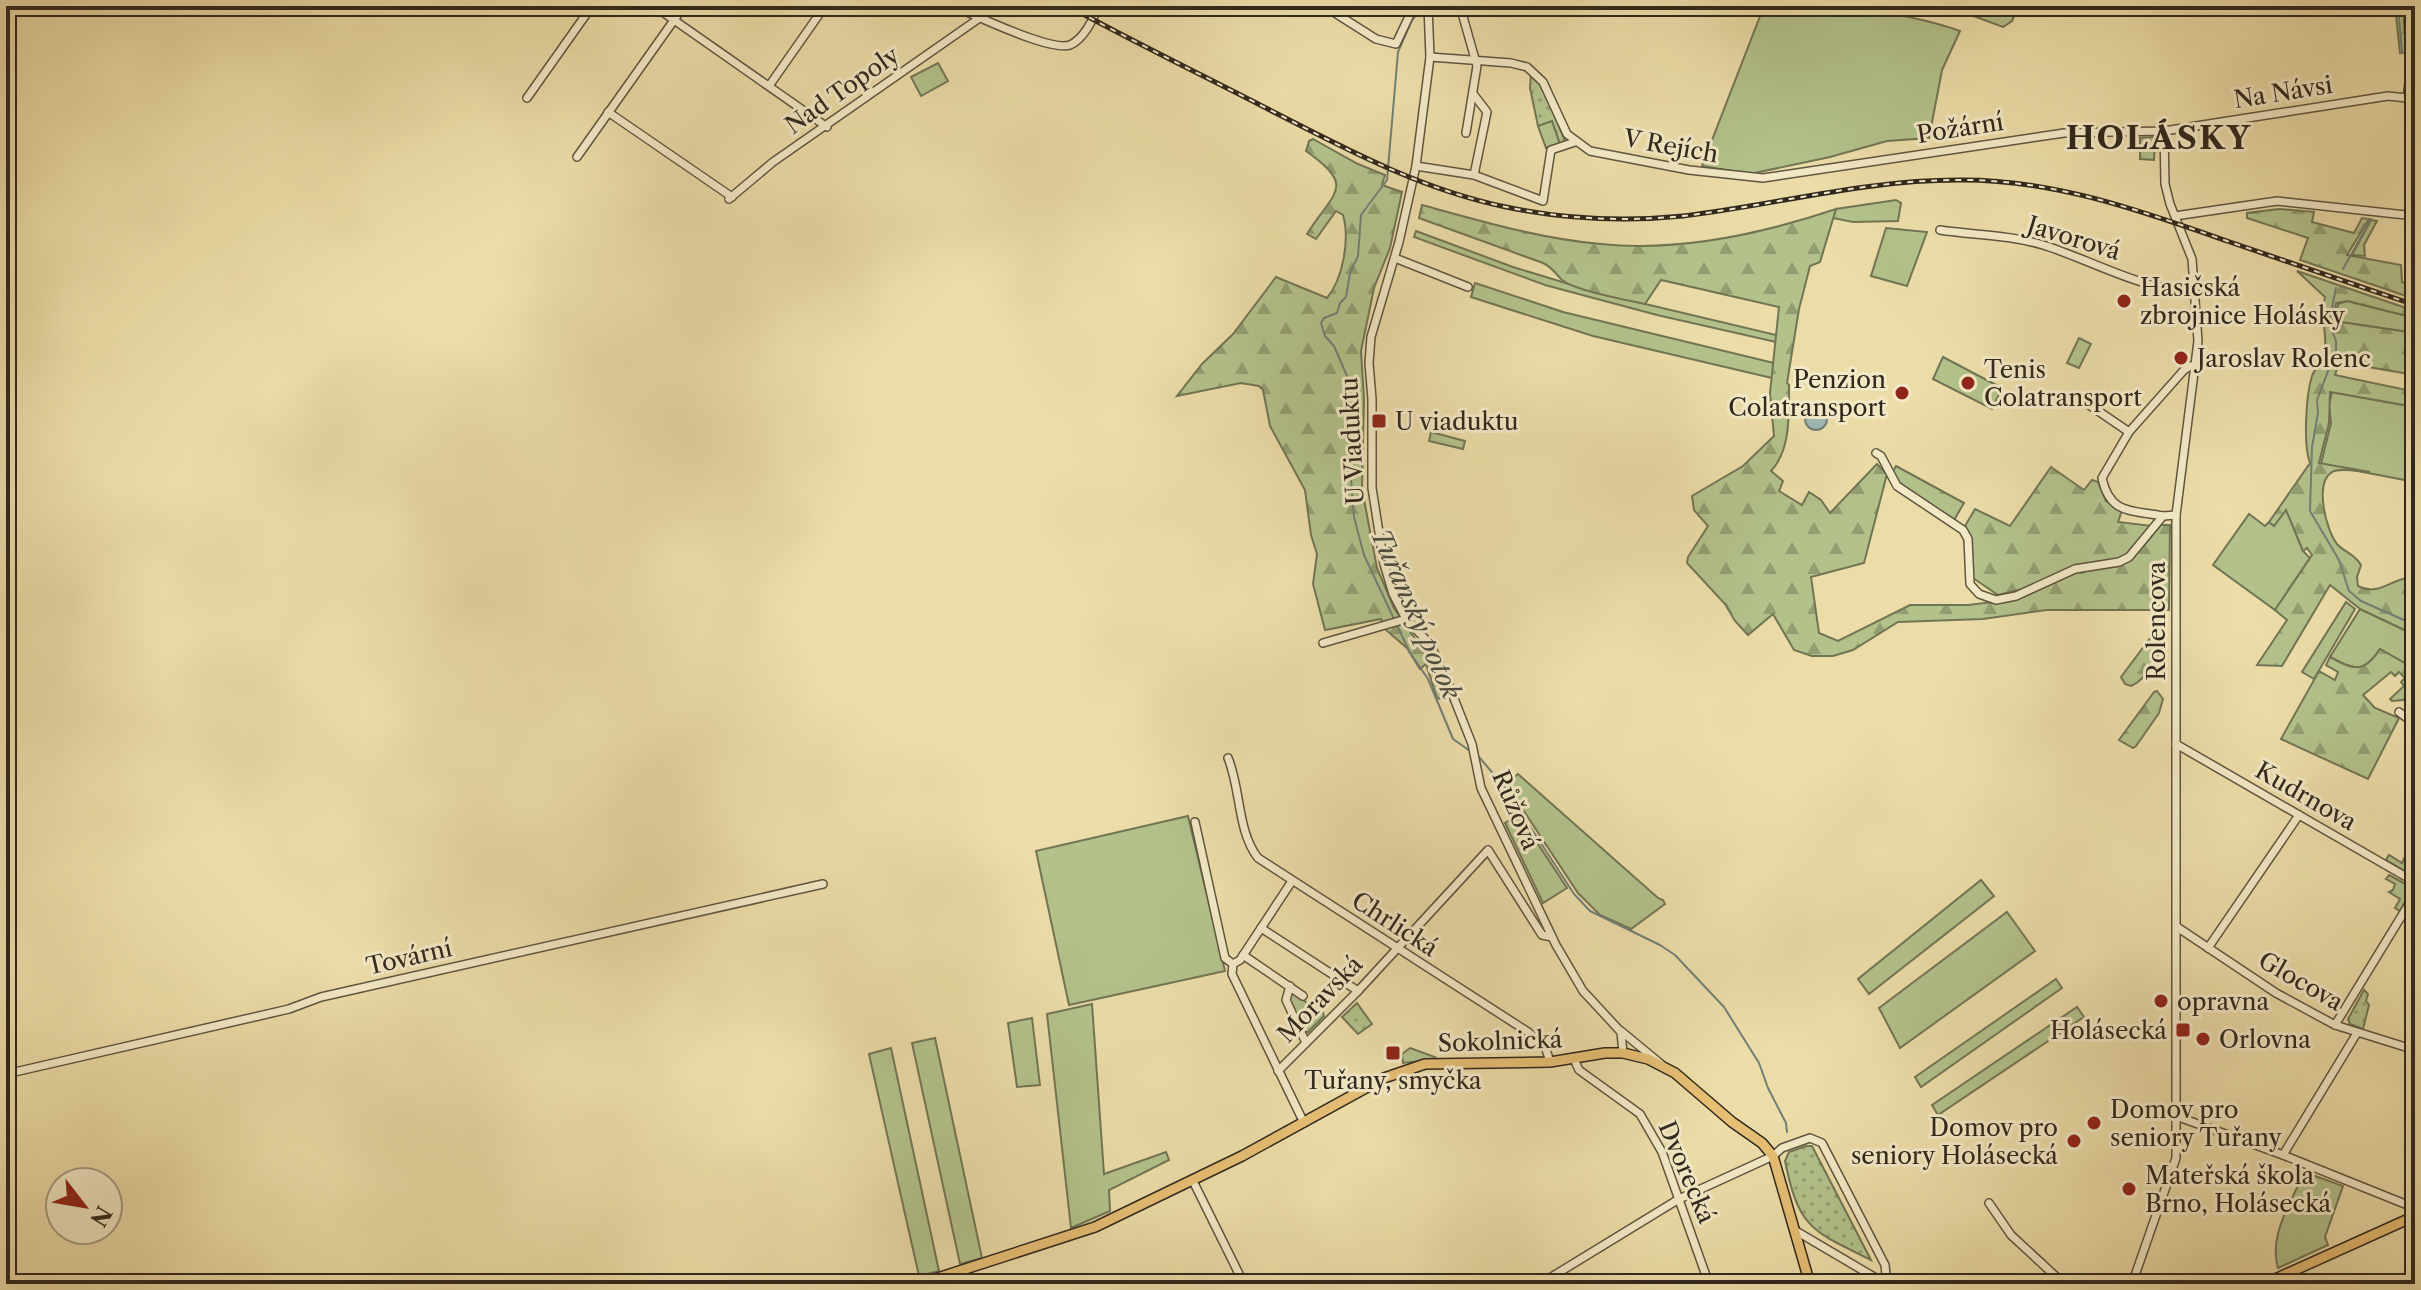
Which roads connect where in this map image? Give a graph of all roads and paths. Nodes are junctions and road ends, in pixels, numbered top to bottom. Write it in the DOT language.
graph roads {
  1 [pos="592,6"];
  2 [pos="654,6"];
  3 [pos="684,6"];
  4 [pos="825,6"];
  5 [pos="953,6"];
  6 [pos="1099,6"];
  7 [pos="1324,6"];
  8 [pos="1414,6"];
  9 [pos="1428,6"];
  10 [pos="1460,6"];
  11 [pos="981,17"];
  12 [pos="2415,17"];
  13 [pos="674,20"];
  14 [pos="2412,46"];
  15 [pos="1430,57"];
  16 [pos="1475,60"];
  17 [pos="769,86"];
  18 [pos="1474,95"];
  19 [pos="527,98"];
  20 [pos="608,112"];
  21 [pos="827,127"];
  22 [pos="2164,131"];
  23 [pos="1466,133"];
  24 [pos="1575,142"];
  25 [pos="577,157"];
  26 [pos="1416,166"];
  27 [pos="1474,175"];
  28 [pos="1763,178"];
  29 [pos="2175,216"];
  30 [pos="2415,216"];
  31 [pos="1940,230"];
  32 [pos="1395,258"];
  33 [pos="1468,287"];
  34 [pos="2195,291"];
  35 [pos="2196,366"];
  36 [pos="2088,404"];
  37 [pos="2129,432"];
  38 [pos="1876,453"];
  39 [pos="2176,515"];
  40 [pos="2163,516"];
  41 [pos="1406,619"];
  42 [pos="1323,643"];
  43 [pos="1453,696"];
  44 [pos="2399,712"];
  45 [pos="2415,724"];
  46 [pos="2176,744"];
  47 [pos="1228,758"];
  48 [pos="2299,815"];
  49 [pos="1195,822"];
  50 [pos="1488,850"];
  51 [pos="1292,881"];
  52 [pos="2415,882"];
  53 [pos="823,884"];
  54 [pos="2415,894"];
  55 [pos="2177,927"];
  56 [pos="1261,928"];
  57 [pos="1552,937"];
  58 [pos="1395,948"];
  59 [pos="2208,948"];
  60 [pos="1243,955"];
  61 [pos="1233,964"];
  62 [pos="1290,986"];
  63 [pos="1358,991"];
  64 [pos="1303,996"];
  65 [pos="2335,1025"];
  66 [pos="1620,1030"];
  67 [pos="2357,1033"];
  68 [pos="1306,1043"];
  69 [pos="2415,1050"];
  70 [pos="1623,1053"];
  71 [pos="1574,1059"];
  72 [pos="1550,1062"];
  73 [pos="1665,1067"];
  74 [pos="1278,1071"];
  75 [pos="6,1074"];
  76 [pos="2176,1116"];
  77 [pos="1304,1123"];
  78 [pos="2283,1155"];
  79 [pos="1773,1156"];
  80 [pos="1193,1181"];
  81 [pos="1679,1199"];
  82 [pos="1989,1203"];
  83 [pos="2415,1208"];
  84 [pos="2415,1216"];
  85 [pos="1796,1231"];
  86 [pos="919,1284"];
  87 [pos="1244,1284"];
  88 [pos="1540,1284"];
  89 [pos="1709,1284"];
  90 [pos="1810,1284"];
  91 [pos="1887,1284"];
  92 [pos="2064,1284"];
  93 [pos="2132,1284"];
  94 [pos="2264,1284"];
  1 -- 19 [label="street"];
  2 -- 13 [label="street"];
  3 -- 13 [label="street"];
  4 -- 17 [label="street"];
  5 -- 11 [label="street"];
  6 -- 11 [label="street"];
  7 -- 8 [label="street"];
  9 -- 15 [label="street, U Viaduktu"];
  10 -- 16 [label="street"];
  11 -- 21 [label="street, Nad Topoly"];
  12 -- 14 [label="street"];
  13 -- 17 [label="street"];
  13 -- 20 [label="street"];
  14 -- 22 [label="street, Na Návsi"];
  15 -- 16 [label="street"];
  15 -- 26 [label="street, U Viaduktu"];
  16 -- 18 [label="street"];
  16 -- 24 [label="street"];
  17 -- 21 [label="street"];
  18 -- 23 [label="street"];
  18 -- 27 [label="street"];
  20 -- 21 [label="street, Nad Topoly"];
  20 -- 25 [label="street"];
  22 -- 28 [label="street, Požární"];
  22 -- 29 [label="street, Rolencova"];
  24 -- 27 [label="street"];
  24 -- 28 [label="street, V Rejích"];
  26 -- 27 [label="street"];
  26 -- 32 [label="street, U Viaduktu"];
  29 -- 30 [label="street"];
  29 -- 34 [label="street, Rolencova"];
  31 -- 34 [label="street, Javorová"];
  32 -- 33 [label="street"];
  32 -- 41 [label="street, U Viaduktu"];
  34 -- 35 [label="street, Rolencova"];
  35 -- 37 [label="street"];
  35 -- 39 [label="street, Rolencova"];
  36 -- 37 [label="street"];
  37 -- 40 [label="street"];
  38 -- 40 [label="street"];
  39 -- 40 [label="street"];
  39 -- 46 [label="street, Rolencova"];
  41 -- 42 [label="street"];
  41 -- 43 [label="street, U Viaduktu"];
  43 -- 57 [label="street, Růžová"];
  44 -- 45 [label="street"];
  46 -- 48 [label="street, Kudrnova"];
  46 -- 55 [label="street, Rolencova"];
  47 -- 51 [label="street, Chrlická"];
  48 -- 52 [label="street, Kudrnova"];
  48 -- 59 [label="street"];
  49 -- 61 [label="street"];
  50 -- 57 [label="street, Růžová"];
  50 -- 58 [label="street, Moravská"];
  51 -- 56 [label="street"];
  51 -- 58 [label="street, Chrlická"];
  53 -- 75 [label="street, Tovární"];
  54 -- 65 [label="street"];
  55 -- 59 [label="street, Glocova"];
  55 -- 76 [label="street, Rolencova"];
  56 -- 60 [label="street"];
  56 -- 63 [label="street"];
  57 -- 66 [label="street, Růžová"];
  58 -- 63 [label="street, Moravská"];
  58 -- 72 [label="street, Chrlická"];
  59 -- 65 [label="street, Glocova"];
  60 -- 61 [label="street"];
  60 -- 62 [label="street"];
  61 -- 74 [label="street"];
  62 -- 64 [label="street"];
  62 -- 68 [label="street"];
  63 -- 68 [label="street, Moravská"];
  65 -- 67 [label="street, Glocova"];
  66 -- 70 [label="street"];
  66 -- 73 [label="street, Růžová"];
  67 -- 69 [label="street, Glocova"];
  67 -- 78 [label="street"];
  68 -- 74 [label="street, Moravská"];
  70 -- 71 [label="main road, Sokolnická"];
  70 -- 73 [label="main road, Sokolnická"];
  71 -- 72 [label="main road, Sokolnická"];
  71 -- 81 [label="street, Dvorecká"];
  72 -- 77 [label="main road, Sokolnická"];
  73 -- 79 [label="main road, Sokolnická"];
  74 -- 77 [label="street"];
  76 -- 78 [label="street"];
  76 -- 93 [label="street"];
  77 -- 80 [label="main road, Sokolnická"];
  78 -- 83 [label="street"];
  79 -- 81 [label="street"];
  79 -- 85 [label="main road"];
  79 -- 91 [label="street"];
  80 -- 86 [label="main road, Sokolnická"];
  80 -- 87 [label="street"];
  81 -- 88 [label="street"];
  81 -- 89 [label="street, Dvorecká"];
  82 -- 92 [label="street"];
  84 -- 94 [label="main road"];
  85 -- 90 [label="main road"];
  85 -- 91 [label="street"];
}
